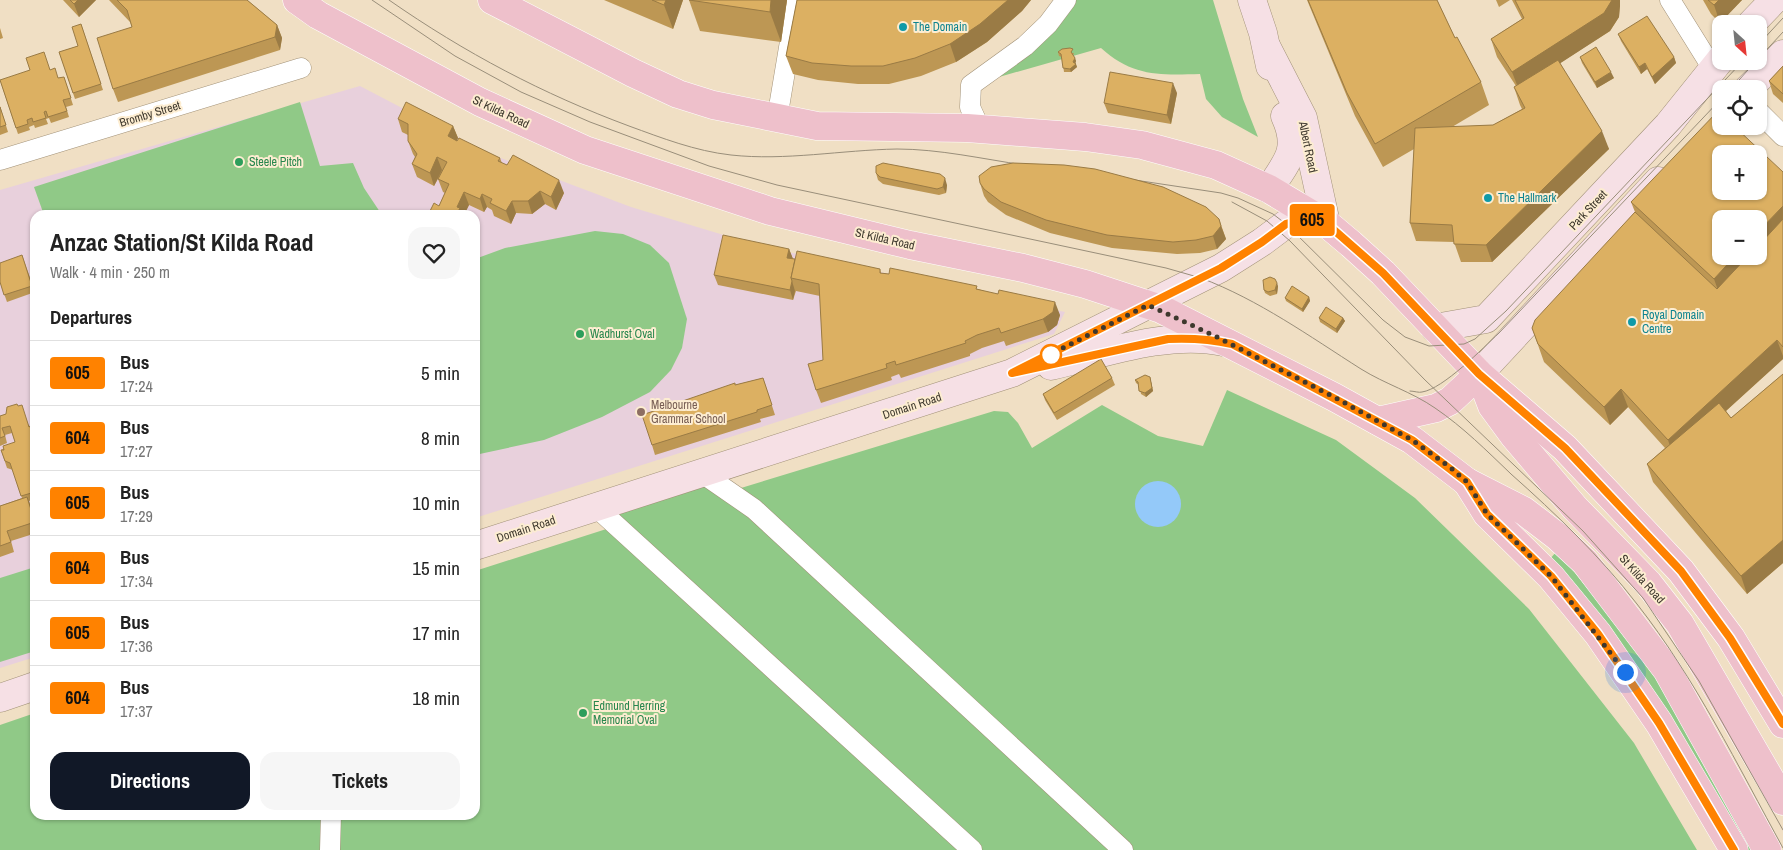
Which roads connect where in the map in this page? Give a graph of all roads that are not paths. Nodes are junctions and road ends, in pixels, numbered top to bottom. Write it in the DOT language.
graph roads {
  1 [pos="297,0"];
  2 [pos="797,0"];
  3 [pos="1066,0"];
  4 [pos="1252,0"];
  5 [pos="1670,0"];
  6 [pos="1774,0"];
  7 [pos="501,2"];
  8 [pos="1760,15"];
  9 [pos="1267,48"];
  10 [pos="1783,54"];
  11 [pos="1712,57"];
  12 [pos="300,68"];
  13 [pos="1712,70"];
  14 [pos="1757,80"];
  15 [pos="777,119"];
  16 [pos="1767,120"];
  17 [pos="980,129"];
  18 [pos="1783,136"];
  19 [pos="0,160"];
  20 [pos="1678,160"];
  21 [pos="1269,189"];
  22 [pos="1326,223"];
  23 [pos="1148,305"];
  24 [pos="1435,328"];
  25 [pos="1232,344"];
  26 [pos="1012,373"];
  27 [pos="1479,374"];
  28 [pos="1378,421"];
  29 [pos="702,473"];
  30 [pos="1467,482"];
  31 [pos="596,507"];
  32 [pos="480,544"];
  33 [pos="30,688"];
  34 [pos="0,698"];
  35 [pos="1783,724"];
  36 [pos="1783,801"];
  37 [pos="331,820"];
  38 [pos="330,850"];
  39 [pos="972,850"];
  40 [pos="1123,850"];
  41 [pos="1734,850"];
  42 [pos="1767,850"];
  1 -- 23 [label="main road, St Kilda Road"];
  2 -- 15 [label="street"];
  3 -- 17 [label="street"];
  4 -- 9 [label="street, Albert Road"];
  5 -- 11 [label="street"];
  6 -- 8 [label="street"];
  7 -- 15 [label="main road, St Kilda Road"];
  9 -- 21 [label="street, Albert Road"];
  9 -- 22 [label="street, Albert Road"];
  10 -- 14 [label="street"];
  12 -- 19 [label="street, Bromby Street"];
  13 -- 24 [label="street, Park Street"];
  15 -- 17 [label="main road, St Kilda Road"];
  16 -- 18 [label="street"];
  17 -- 21 [label="main road, St Kilda Road"];
  20 -- 27 [label="street"];
  21 -- 22 [label="main road, St Kilda Road"];
  22 -- 23 [label="street, Domain Road"];
  22 -- 24 [label="main road, St Kilda Road"];
  23 -- 25 [label="main road, St Kilda Road"];
  23 -- 26 [label="street, Domain Road"];
  24 -- 27 [label="main road, St Kilda Road"];
  25 -- 26 [label="street"];
  25 -- 28 [label="main road, St Kilda Road"];
  26 -- 29 [label="street, Domain Road"];
  27 -- 28 [label="main road"];
  27 -- 35 [label="main road, St Kilda Road"];
  27 -- 36 [label="main road, St Kilda Road"];
  28 -- 30 [label="main road, St Kilda Road"];
  29 -- 31 [label="street, Domain Road"];
  29 -- 40 [label="street"];
  30 -- 41 [label="main road, St Kilda Road"];
  30 -- 42 [label="main road, St Kilda Road"];
  31 -- 32 [label="street, Domain Road"];
  31 -- 39 [label="street"];
  33 -- 34 [label="street"];
  37 -- 38 [label="street"];
}
